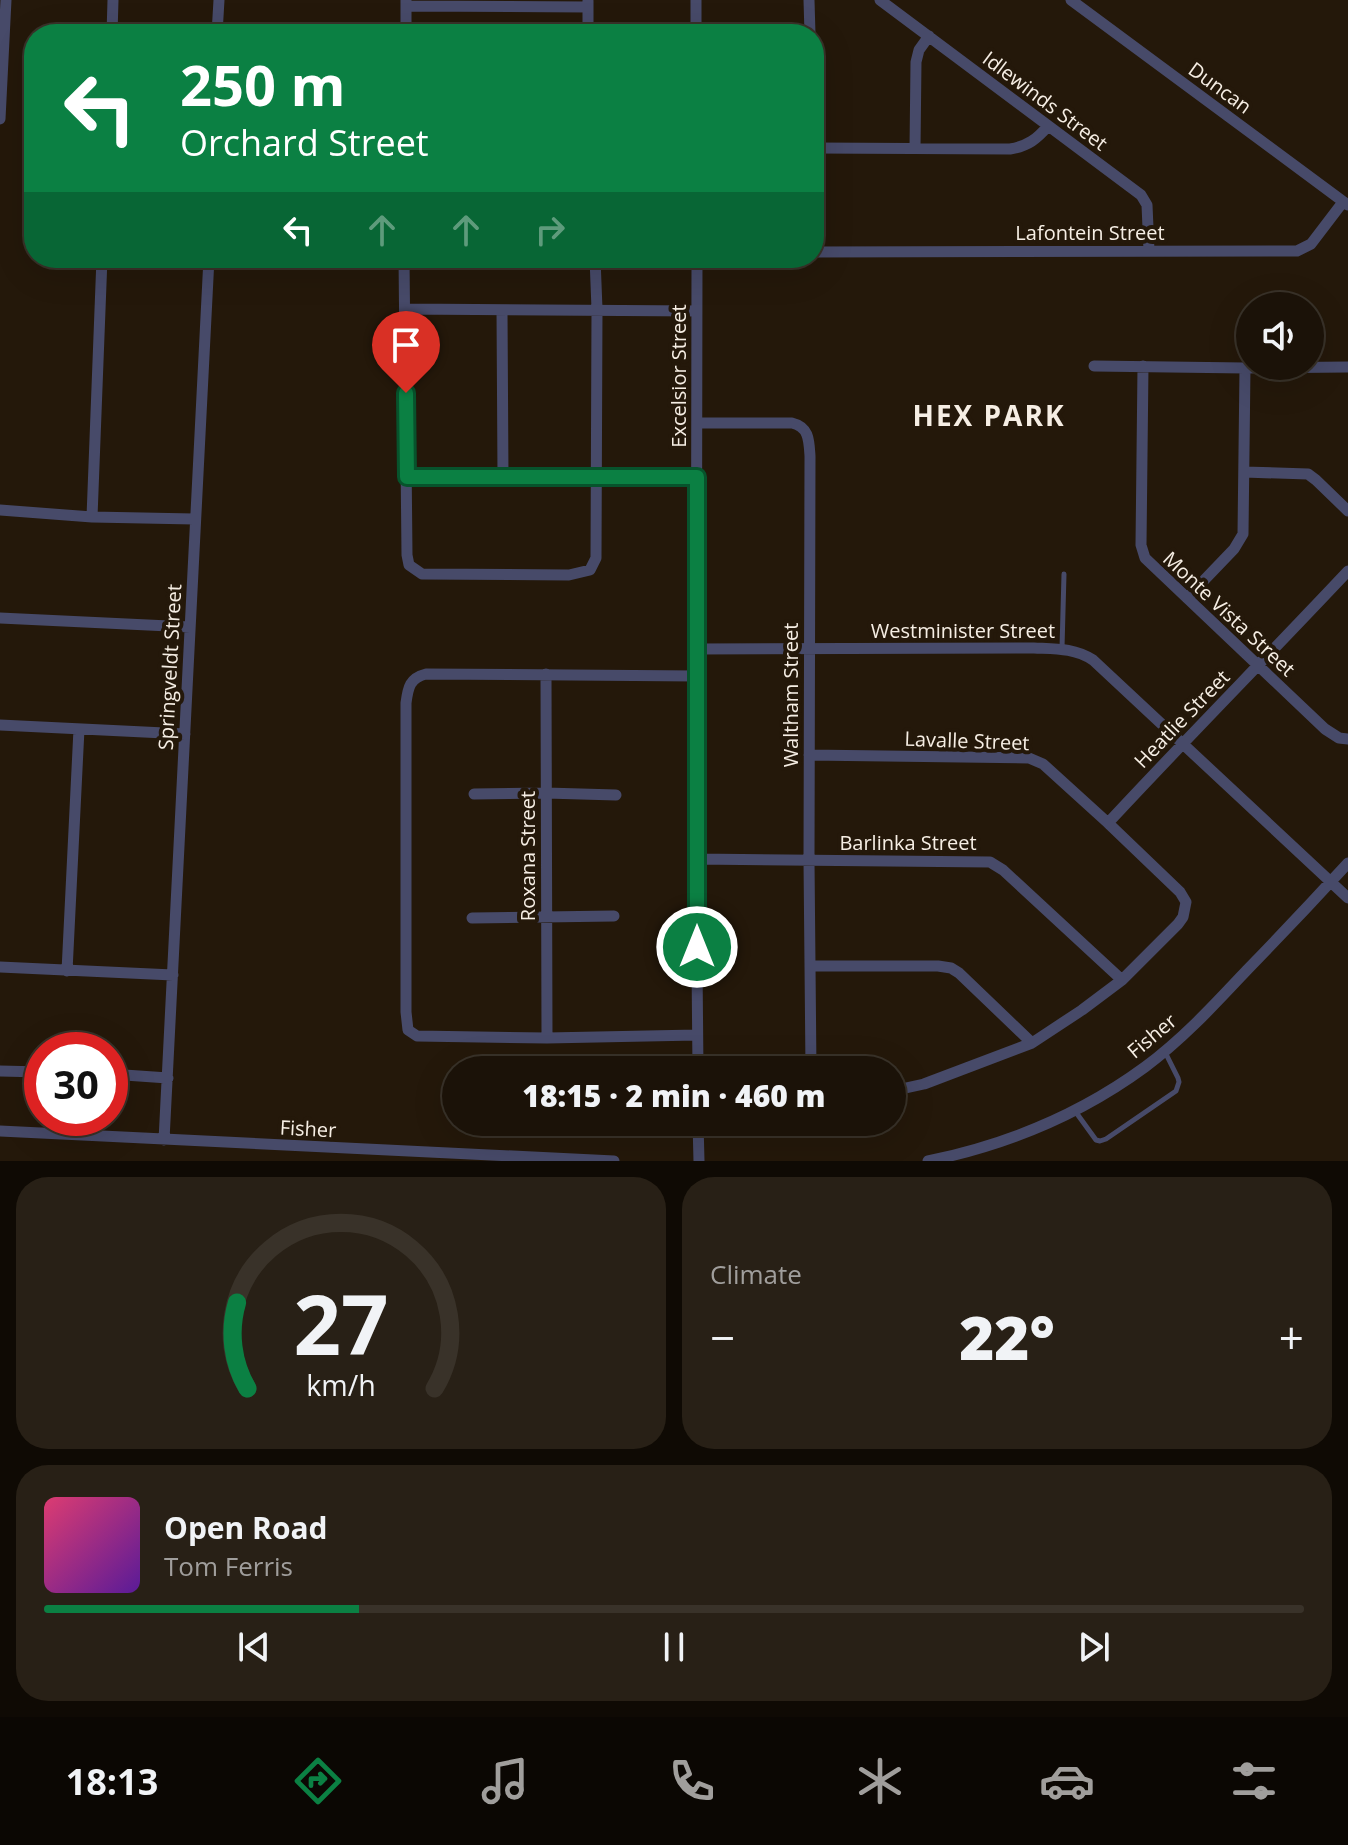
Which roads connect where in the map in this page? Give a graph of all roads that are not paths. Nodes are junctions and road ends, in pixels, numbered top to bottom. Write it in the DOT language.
graph roads {
  1 [pos="6,0"];
  2 [pos="113,0"];
  3 [pos="219,0"];
  4 [pos="696,0"];
  5 [pos="809,0"];
  6 [pos="880,0"];
  7 [pos="1071,0"];
  8 [pos="406,3"];
  9 [pos="588,3"];
  10 [pos="112,24"];
  11 [pos="218,24"];
  12 [pos="406,24"];
  13 [pos="588,24"];
  14 [pos="696,24"];
  15 [pos="810,24"];
  16 [pos="929,36"];
  17 [pos="0,119"];
  18 [pos="1048,126"];
  19 [pos="824,148"];
  20 [pos="915,148"];
  21 [pos="1346,203"];
  22 [pos="1149,251"];
  23 [pos="824,252"];
  24 [pos="102,268"];
  25 [pos="208,268"];
  26 [pos="404,268"];
  27 [pos="595,268"];
  28 [pos="697,268"];
  29 [pos="406,309"];
  30 [pos="597,309"];
  31 [pos="502,310"];
  32 [pos="697,311"];
  33 [pos="1094,366"];
  34 [pos="1143,366"];
  35 [pos="1324,367"];
  36 [pos="1348,367"];
  37 [pos="1236,368"];
  38 [pos="1245,380"];
  39 [pos="698,423"];
  40 [pos="1244,472"];
  41 [pos="407,477"];
  42 [pos="697,477"];
  43 [pos="503,478"];
  44 [pos="596,478"];
  45 [pos="0,510"];
  46 [pos="1348,511"];
  47 [pos="92,517"];
  48 [pos="194,519"];
  49 [pos="1348,571"];
  50 [pos="1064,574"];
  51 [pos="1187,598"];
  52 [pos="0,618"];
  53 [pos="190,627"];
  54 [pos="697,649"];
  55 [pos="810,649"];
  56 [pos="1062,649"];
  57 [pos="1258,666"];
  58 [pos="546,674"];
  59 [pos="696,676"];
  60 [pos="0,725"];
  61 [pos="79,729"];
  62 [pos="185,734"];
  63 [pos="1348,739"];
  64 [pos="1181,744"];
  65 [pos="809,755"];
  66 [pos="546,793"];
  67 [pos="474,794"];
  68 [pos="616,795"];
  69 [pos="1108,823"];
  70 [pos="696,859"];
  71 [pos="809,861"];
  72 [pos="1348,863"];
  73 [pos="1331,881"];
  74 [pos="1348,898"];
  75 [pos="546,916"];
  76 [pos="614,916"];
  77 [pos="472,918"];
  78 [pos="811,966"];
  79 [pos="0,967"];
  80 [pos="67,971"];
  81 [pos="173,975"];
  82 [pos="1122,980"];
  83 [pos="697,1035"];
  84 [pos="547,1038"];
  85 [pos="1032,1043"];
  86 [pos="1165,1051"];
  87 [pos="698,1056"];
  88 [pos="811,1056"];
  89 [pos="0,1071"];
  90 [pos="24,1072"];
  91 [pos="128,1075"];
  92 [pos="168,1078"];
  93 [pos="906,1088"];
  94 [pos="1075,1110"];
  95 [pos="0,1131"];
  96 [pos="698,1136"];
  97 [pos="164,1140"];
  98 [pos="614,1161"];
  99 [pos="699,1161"];
  100 [pos="928,1161"];
  1 -- 17 [label="street"];
  2 -- 10 [label="street"];
  3 -- 11 [label="street"];
  4 -- 14 [label="street"];
  5 -- 15 [label="street"];
  6 -- 16 [label="street, Idlewinds Street"];
  7 -- 21 [label="street, Duncan"];
  8 -- 9 [label="street"];
  8 -- 12 [label="street"];
  9 -- 13 [label="street"];
  16 -- 18 [label="street, Idlewinds Street"];
  16 -- 20 [label="street"];
  18 -- 20 [label="street"];
  18 -- 22 [label="street, Idlewinds Street"];
  19 -- 20 [label="street"];
  21 -- 22 [label="street, Lafontein Street"];
  22 -- 23 [label="street, Lafontein Street"];
  24 -- 47 [label="street"];
  25 -- 48 [label="street, Springveldt Street"];
  26 -- 29 [label="street"];
  27 -- 30 [label="street"];
  28 -- 32 [label="street, Excelsior Street"];
  29 -- 31 [label="street"];
  29 -- 41 [label="street"];
  30 -- 31 [label="street"];
  30 -- 32 [label="street"];
  30 -- 44 [label="street"];
  31 -- 43 [label="street"];
  32 -- 39 [label="street, Excelsior Street"];
  33 -- 34 [label="street"];
  34 -- 37 [label="street"];
  34 -- 51 [label="street, Monte Vista Street"];
  35 -- 36 [label="street"];
  38 -- 40 [label="street"];
  39 -- 42 [label="street, Excelsior Street"];
  39 -- 55 [label="street, Waltham Street"];
  40 -- 46 [label="street"];
  40 -- 51 [label="street"];
  41 -- 43 [label="street"];
  41 -- 44 [label="street"];
  42 -- 44 [label="street"];
  42 -- 54 [label="street, Excelsior Street"];
  43 -- 44 [label="street"];
  45 -- 47 [label="street"];
  47 -- 48 [label="street"];
  48 -- 53 [label="street, Springveldt Street"];
  49 -- 57 [label="street, Heatlie Street"];
  50 -- 56 [label="lane"];
  51 -- 57 [label="street, Monte Vista Street"];
  52 -- 53 [label="street"];
  53 -- 62 [label="street, Springveldt Street"];
  54 -- 55 [label="street, Westminister Street"];
  54 -- 59 [label="street, Excelsior Street"];
  55 -- 56 [label="street, Westminister Street"];
  55 -- 65 [label="street, Waltham Street"];
  56 -- 64 [label="street, Westminister Street"];
  57 -- 63 [label="street, Monte Vista Street"];
  57 -- 64 [label="street, Heatlie Street"];
  58 -- 59 [label="street"];
  58 -- 66 [label="street, Roxana Street"];
  58 -- 84 [label="street"];
  59 -- 70 [label="street, Excelsior Street"];
  60 -- 61 [label="street"];
  61 -- 62 [label="street"];
  61 -- 80 [label="street"];
  62 -- 81 [label="street, Springveldt Street"];
  64 -- 69 [label="street, Heatlie Street"];
  64 -- 73 [label="street, Westminister Street"];
  65 -- 69 [label="street, Lavalle Street"];
  65 -- 71 [label="street, Waltham Street"];
  66 -- 67 [label="street"];
  66 -- 68 [label="street"];
  66 -- 75 [label="street, Roxana Street"];
  69 -- 82 [label="street, Lavalle Street"];
  70 -- 71 [label="street, Barlinka Street"];
  70 -- 83 [label="street, Excelsior Street"];
  71 -- 78 [label="street, Waltham Street"];
  71 -- 82 [label="street, Barlinka Street"];
  72 -- 73 [label="street, Fisher"];
  73 -- 74 [label="street, Westminister Street"];
  73 -- 86 [label="street, Fisher"];
  75 -- 76 [label="street"];
  75 -- 77 [label="street"];
  75 -- 84 [label="street, Roxana Street"];
  78 -- 85 [label="street"];
  78 -- 88 [label="street, Waltham Street"];
  79 -- 80 [label="street"];
  80 -- 81 [label="street"];
  81 -- 92 [label="street, Springveldt Street"];
  82 -- 85 [label="street"];
  83 -- 84 [label="street"];
  83 -- 87 [label="street, Excelsior Street"];
  85 -- 93 [label="street"];
  86 -- 94 [label="street, Fisher"];
  86 -- 94 [label="lane"];
  89 -- 90 [label="street"];
  91 -- 92 [label="street"];
  92 -- 97 [label="street, Springveldt Street"];
  94 -- 100 [label="street, Fisher"];
  95 -- 97 [label="street, Fisher"];
  96 -- 99 [label="street"];
  97 -- 98 [label="street, Fisher"];
}
